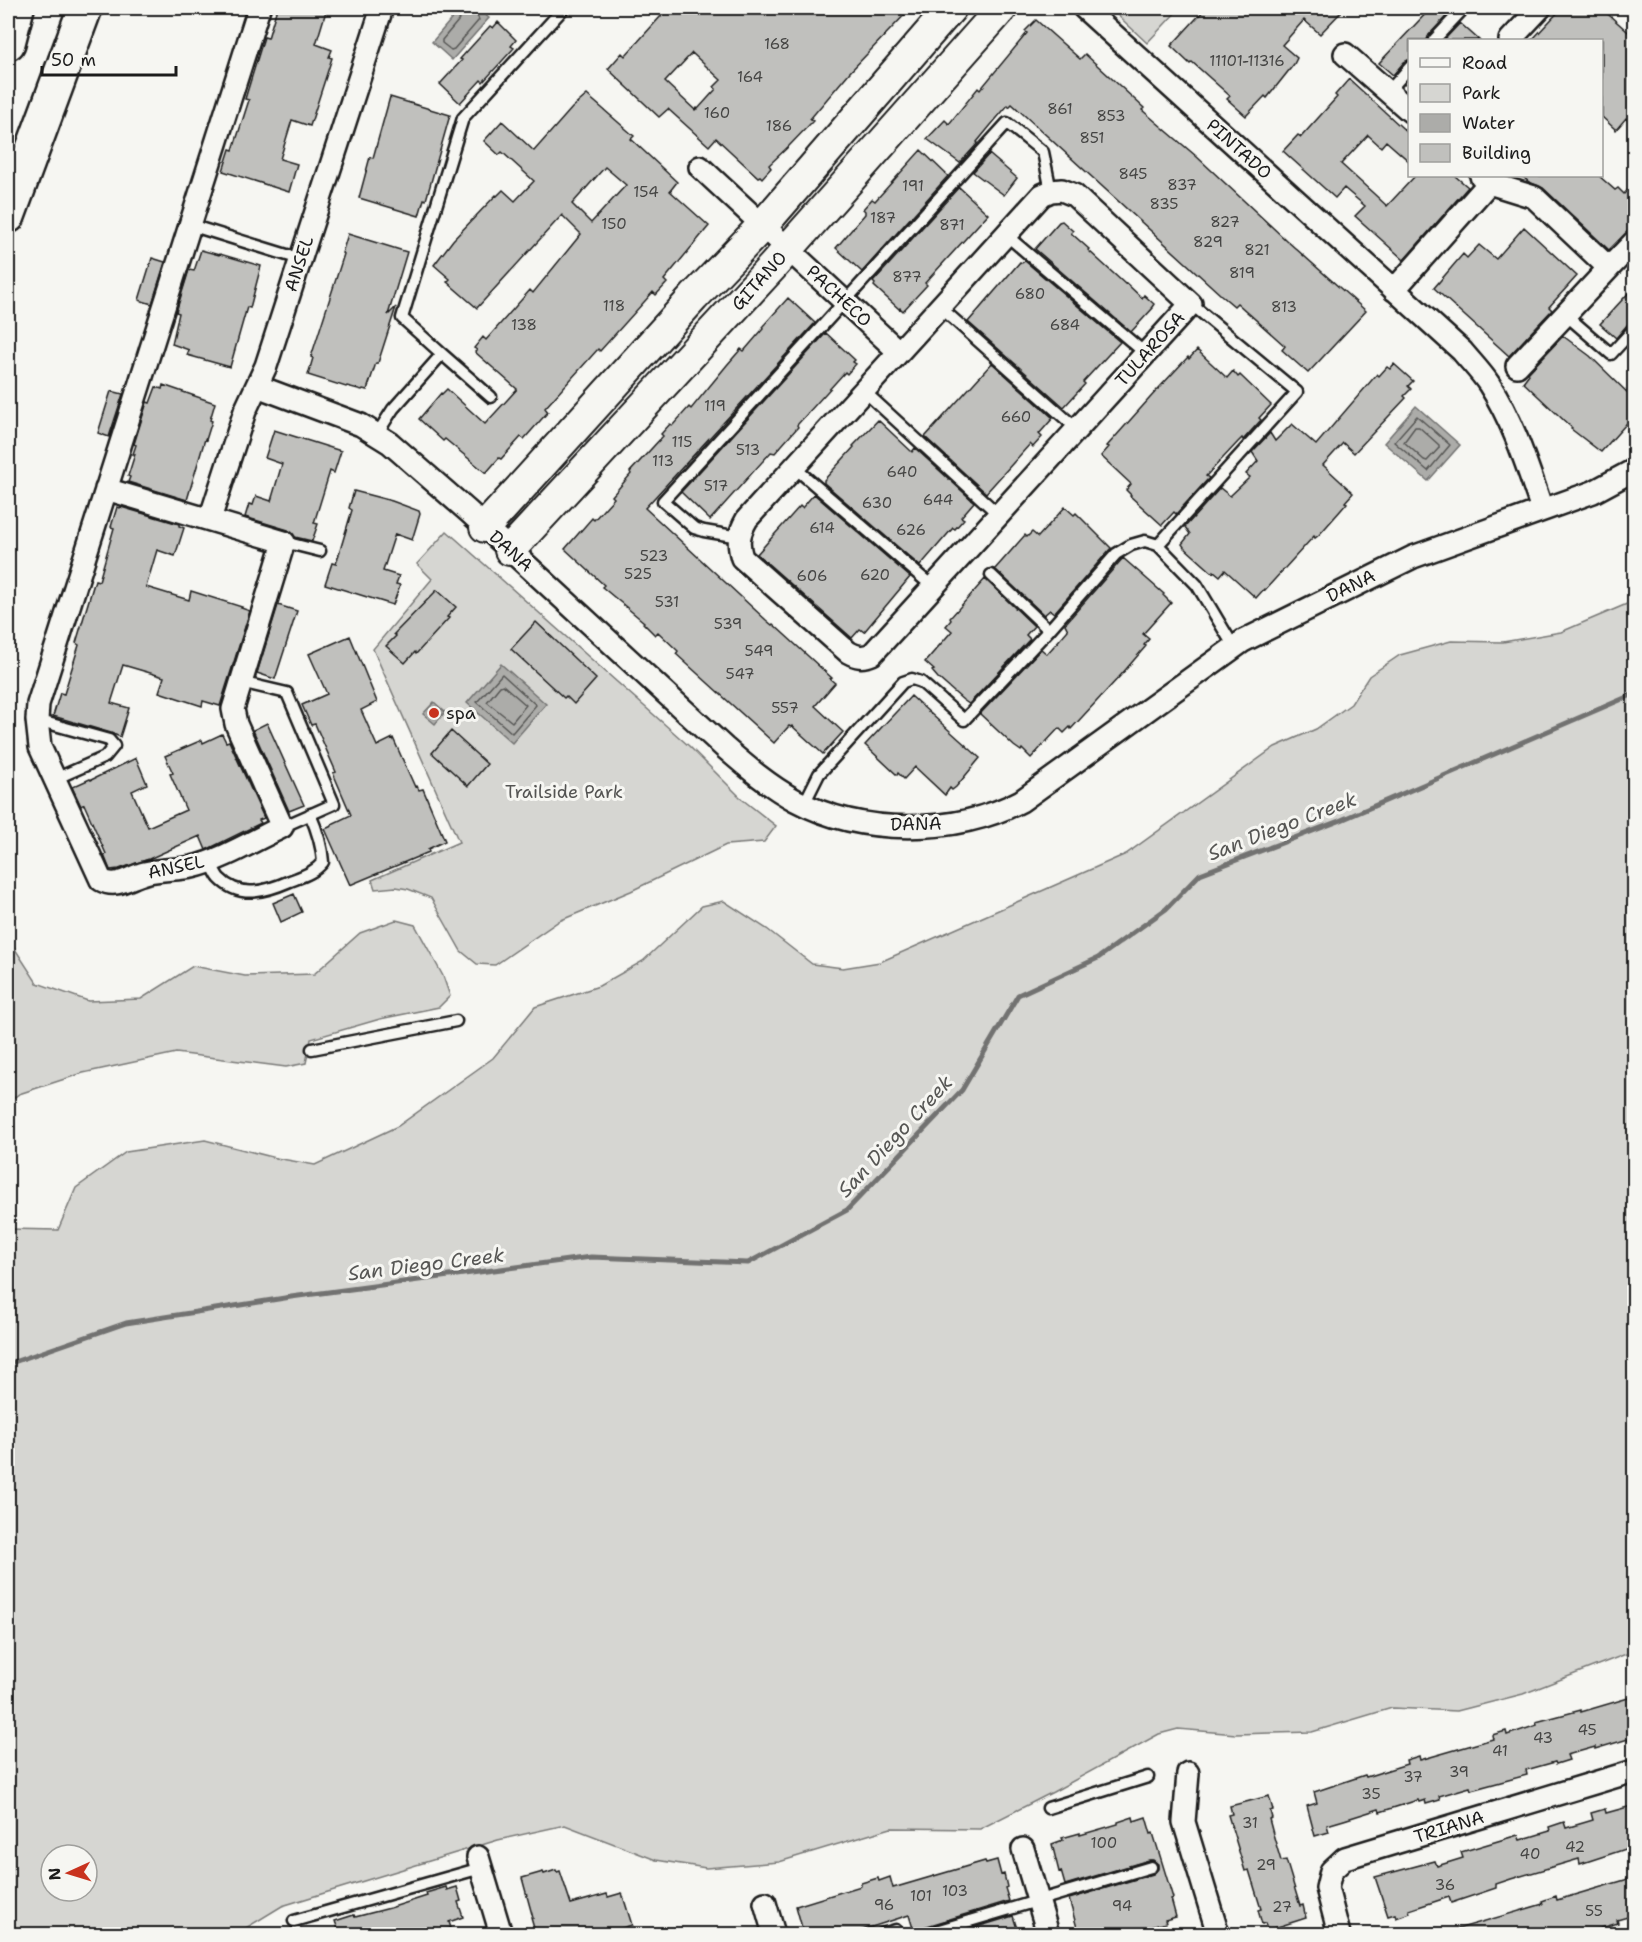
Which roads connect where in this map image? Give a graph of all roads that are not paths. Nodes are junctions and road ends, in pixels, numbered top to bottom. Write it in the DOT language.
graph roads {
  1 [pos="17,8"];
  2 [pos="85,8"];
  3 [pos="260,8"];
  4 [pos="382,8"];
  5 [pos="564,8"];
  6 [pos="951,8"];
  7 [pos="1002,8"];
  8 [pos="1084,8"];
  9 [pos="1464,8"];
  10 [pos="1540,8"];
  11 [pos="1435,39"];
  12 [pos="1511,39"];
  13 [pos="8,43"];
  14 [pos="1346,54"];
  15 [pos="1408,70"];
  16 [pos="1388,92"];
  17 [pos="1408,109"];
  18 [pos="700,167"];
  19 [pos="1485,179"];
  20 [pos="1051,191"];
  21 [pos="8,216"];
  22 [pos="190,225"];
  23 [pos="762,226"];
  24 [pos="1006,235"];
  25 [pos="1635,242"];
  26 [pos="788,250"];
  27 [pos="300,259"];
  28 [pos="1609,268"];
  29 [pos="1394,290"];
  30 [pos="845,301"];
  31 [pos="1191,304"];
  32 [pos="940,307"];
  33 [pos="1566,315"];
  34 [pos="1635,329"];
  35 [pos="899,352"];
  36 [pos="442,354"];
  37 [pos="1146,354"];
  38 [pos="1517,366"];
  39 [pos="257,386"];
  40 [pos="864,391"];
  41 [pos="491,397"];
  42 [pos="1077,429"];
  43 [pos="377,434"];
  44 [pos="794,467"];
  45 [pos="1635,470"];
  46 [pos="106,489"];
  47 [pos="1542,509"];
  48 [pos="999,515"];
  49 [pos="210,519"];
  50 [pos="485,527"];
  51 [pos="739,537"];
  52 [pos="284,542"];
  53 [pos="1158,545"];
  54 [pos="510,550"];
  55 [pos="320,551"];
  56 [pos="991,575"];
  57 [pos="933,587"];
  58 [pos="1049,630"];
  59 [pos="1234,647"];
  60 [pos="240,682"];
  61 [pos="37,720"];
  62 [pos="55,779"];
  63 [pos="804,804"];
  64 [pos="310,814"];
  65 [pos="282,827"];
  66 [pos="210,861"];
  67 [pos="456,1021"];
  68 [pos="312,1049"];
  69 [pos="1635,1771"];
  70 [pos="1188,1773"];
  71 [pos="1148,1777"];
  72 [pos="1048,1808"];
  73 [pos="1023,1849"];
  74 [pos="479,1862"];
  75 [pos="1151,1867"];
  76 [pos="1039,1901"];
  77 [pos="765,1903"];
  78 [pos="294,1921"];
  79 [pos="896,1930"];
  80 [pos="501,1935"];
  81 [pos="774,1935"];
  82 [pos="882,1935"];
  83 [pos="926,1935"];
  84 [pos="1048,1935"];
  85 [pos="1218,1935"];
  86 [pos="1339,1935"];
  1 -- 13 [label="highway"];
  2 -- 21 [label="highway"];
  3 -- 22 [label="street, ANSEL"];
  4 -- 27 [label="street, ANSEL"];
  5 -- 36 [label="lane"];
  6 -- 23 [label="street, GITANO"];
  7 -- 26 [label="street, GITANO"];
  8 -- 29 [label="street, PINTADO"];
  9 -- 11 [label="lane"];
  10 -- 12 [label="street"];
  14 -- 16 [label="street"];
  15 -- 16 [label="lane"];
  16 -- 17 [label="street"];
  18 -- 23 [label="street, PACHECO"];
  19 -- 28 [label="street"];
  19 -- 29 [label="street"];
  20 -- 24 [label="street"];
  20 -- 30 [label="lane"];
  20 -- 31 [label="street, TULAROSA"];
  22 -- 27 [label="lane"];
  22 -- 46 [label="street, ANSEL"];
  23 -- 26 [label="street, PACHECO"];
  23 -- 50 [label="street, GITANO"];
  24 -- 32 [label="street"];
  24 -- 37 [label="lane"];
  25 -- 28 [label="street"];
  26 -- 30 [label="street, PACHECO"];
  26 -- 54 [label="street, GITANO"];
  27 -- 39 [label="street, ANSEL"];
  28 -- 33 [label="street"];
  29 -- 47 [label="street, PINTADO"];
  30 -- 35 [label="street, PACHECO"];
  30 -- 51 [label="lane"];
  31 -- 37 [label="street, TULAROSA"];
  31 -- 53 [label="lane"];
  32 -- 35 [label="street"];
  32 -- 42 [label="lane"];
  33 -- 34 [label="lane"];
  33 -- 38 [label="street"];
  35 -- 40 [label="street"];
  36 -- 41 [label="lane"];
  36 -- 43 [label="lane"];
  37 -- 42 [label="street, TULAROSA"];
  39 -- 43 [label="street, DANA"];
  39 -- 49 [label="street, ANSEL"];
  40 -- 44 [label="street"];
  40 -- 48 [label="lane"];
  42 -- 48 [label="street, TULAROSA"];
  43 -- 50 [label="street, DANA"];
  44 -- 51 [label="street"];
  44 -- 57 [label="lane"];
  45 -- 47 [label="street, DANA"];
  46 -- 49 [label="street"];
  46 -- 61 [label="street, ANSEL"];
  47 -- 59 [label="street, DANA"];
  48 -- 57 [label="street, TULAROSA"];
  49 -- 52 [label="street"];
  50 -- 54 [label="street, DANA"];
  51 -- 57 [label="street, TULAROSA"];
  52 -- 55 [label="lane"];
  52 -- 60 [label="street"];
  53 -- 58 [label="lane"];
  53 -- 59 [label="lane"];
  54 -- 63 [label="street, DANA"];
  56 -- 58 [label="lane"];
  58 -- 63 [label="lane"];
  59 -- 63 [label="street, DANA"];
  60 -- 64 [label="lane"];
  60 -- 65 [label="street"];
  61 -- 62 [label="street, ANSEL"];
  61 -- 62 [label="lane"];
  62 -- 66 [label="street, ANSEL"];
  64 -- 65 [label="lane"];
  64 -- 66 [label="lane"];
  65 -- 66 [label="street, ANSEL"];
  67 -- 68 [label="lane"];
  69 -- 86 [label="street, TRIANA"];
  70 -- 85 [label="street"];
  71 -- 72 [label="lane"];
  73 -- 76 [label="street"];
  74 -- 78 [label="lane"];
  74 -- 80 [label="street"];
  75 -- 76 [label="lane"];
  76 -- 83 [label="lane"];
  76 -- 84 [label="street"];
  77 -- 81 [label="street"];
  79 -- 82 [label="lane"];
}
